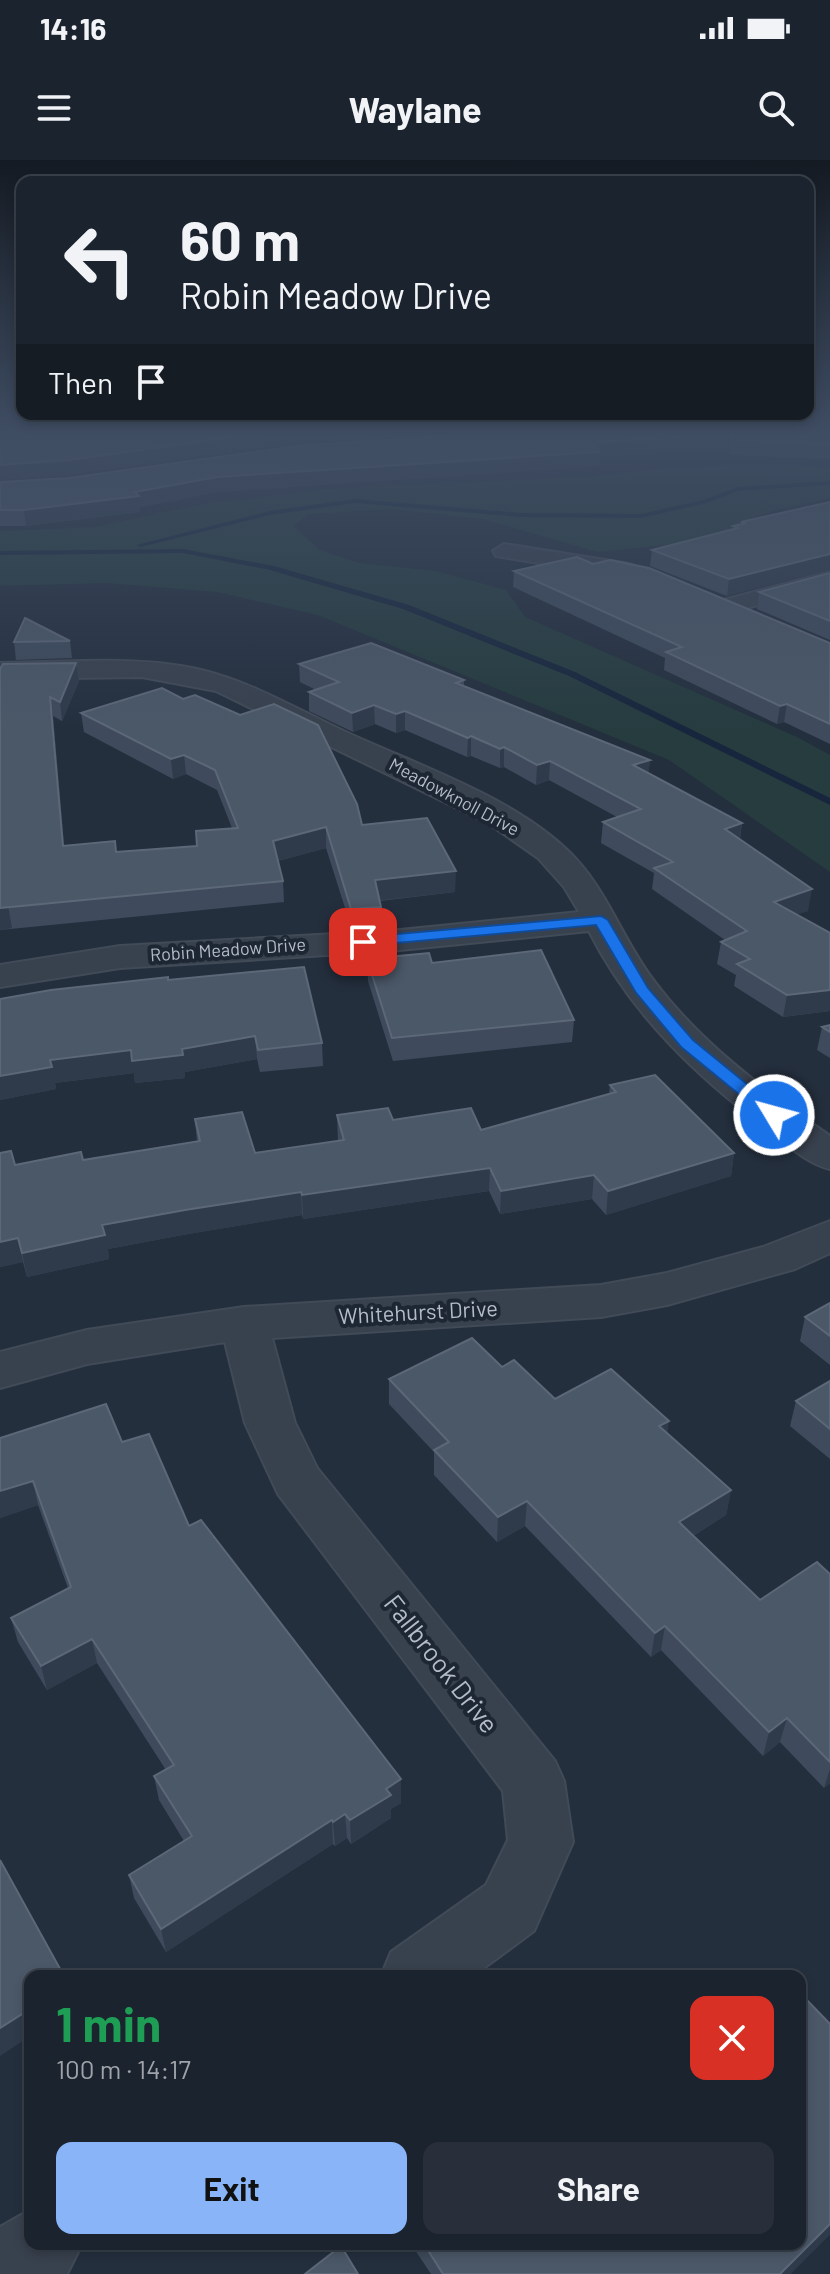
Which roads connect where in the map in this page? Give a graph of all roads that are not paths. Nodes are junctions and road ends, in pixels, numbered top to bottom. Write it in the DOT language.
graph roads {
  1 [pos="504,551"];
  2 [pos="642,574"];
  3 [pos="830,579"];
  4 [pos="696,595"];
  5 [pos="724,607"];
  6 [pos="764,624"];
  7 [pos="0,671"];
  8 [pos="601,920"];
  9 [pos="0,976"];
  10 [pos="830,1156"];
  11 [pos="830,1236"];
  12 [pos="244,1323"];
  13 [pos="0,1370"];
  14 [pos="423,1970"];
  15 [pos="35,2250"];
  16 [pos="1,2274"];
  1 -- 2 [label="street"];
  3 -- 5 [label="street"];
  4 -- 5 [label="street"];
  5 -- 6 [label="street"];
  7 -- 8 [label="street, Meadowknoll Drive"];
  8 -- 9 [label="street, Robin Meadow Drive"];
  8 -- 10 [label="street, Meadowknoll Drive"];
  11 -- 12 [label="street, Whitehurst Drive"];
  12 -- 13 [label="street, Whitehurst Drive"];
  12 -- 14 [label="street, Fallbrook Drive"];
  15 -- 16 [label="street"];
}
